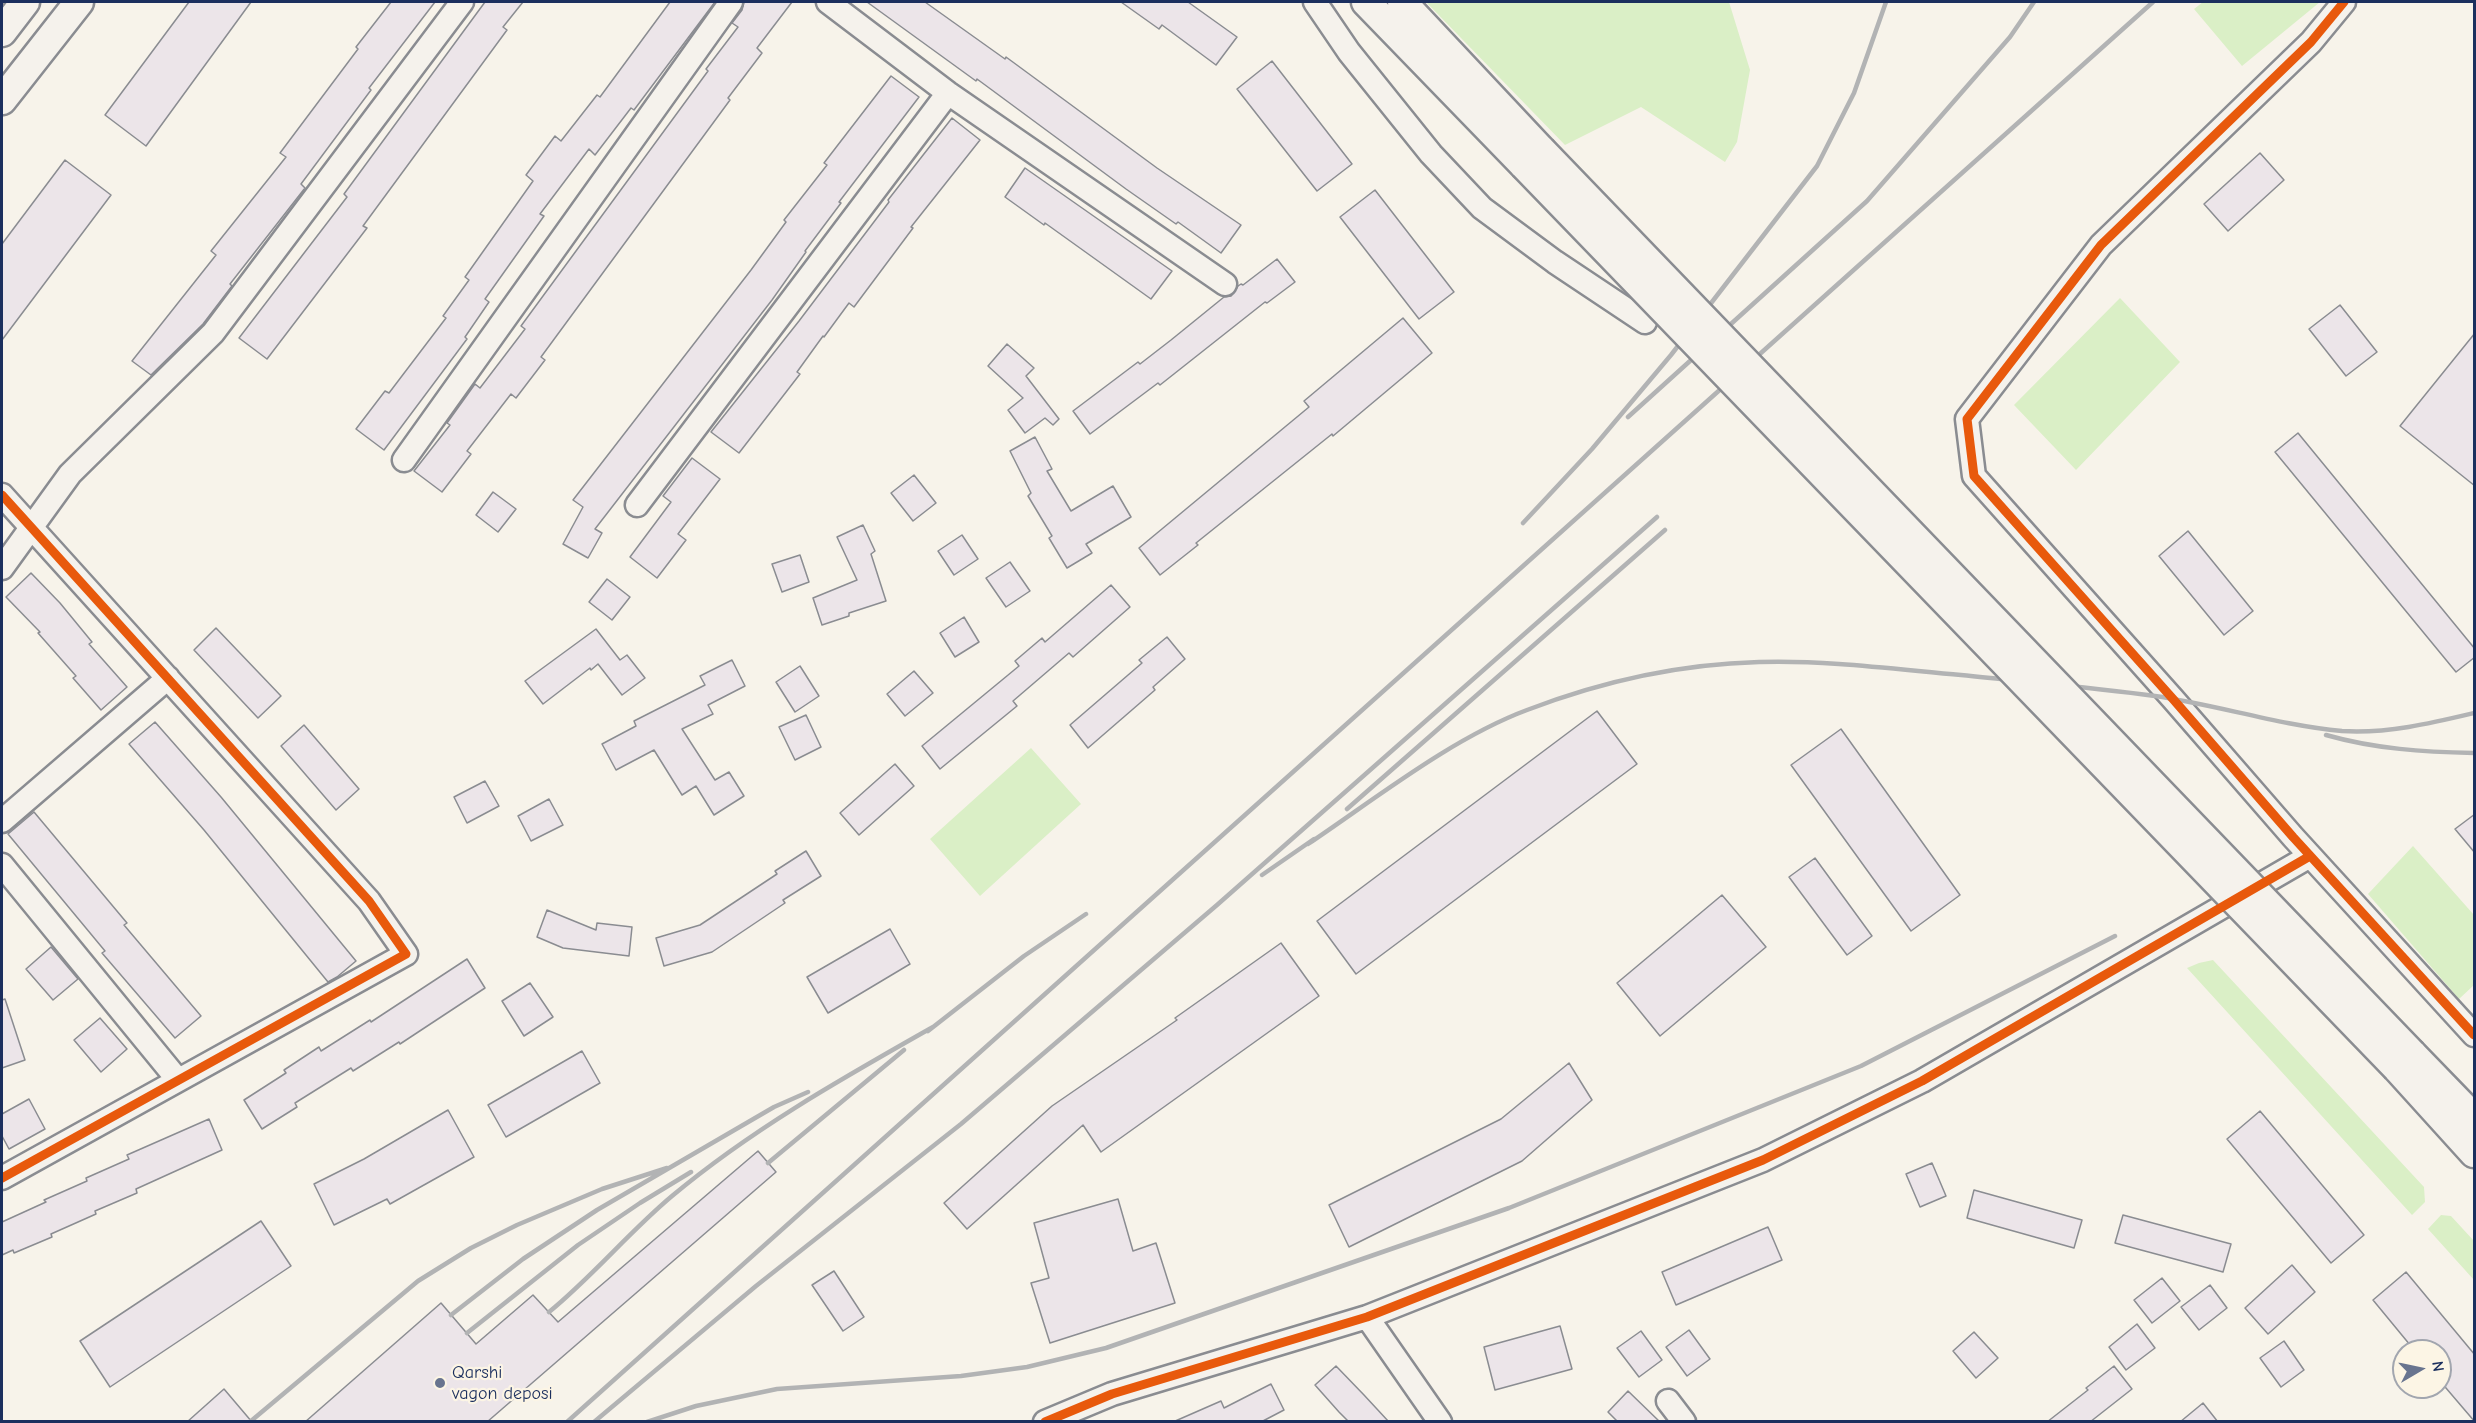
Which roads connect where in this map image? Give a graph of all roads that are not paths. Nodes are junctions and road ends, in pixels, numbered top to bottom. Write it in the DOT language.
graph roads {
  1 [pos="25,2"];
  2 [pos="79,2"];
  3 [pos="462,2"];
  4 [pos="731,2"];
  5 [pos="828,2"];
  6 [pos="1315,2"];
  7 [pos="1366,2"];
  8 [pos="1402,2"];
  9 [pos="2344,2"];
  10 [pos="2,32"];
  11 [pos="948,93"];
  12 [pos="2,99"];
  13 [pos="1533,158"];
  14 [pos="1225,284"];
  15 [pos="1645,322"];
  16 [pos="404,460"];
  17 [pos="2,495"];
  18 [pos="637,505"];
  19 [pos="32,527"];
  20 [pos="2,568"];
  21 [pos="168,678"];
  22 [pos="2,821"];
  23 [pos="2310,856"];
  24 [pos="2,865"];
  25 [pos="2475,1035"];
  26 [pos="2404,1061"];
  27 [pos="178,1080"];
  28 [pos="2475,1118"];
  29 [pos="2475,1153"];
  30 [pos="2,1178"];
  31 [pos="1367,1317"];
  32 [pos="1668,1401"];
  33 [pos="1045,1422"];
  34 [pos="1440,1422"];
  35 [pos="1684,1422"];
  1 -- 10 [label="main road"];
  2 -- 12 [label="main road"];
  3 -- 19 [label="street"];
  4 -- 16 [label="street"];
  5 -- 11 [label="street"];
  6 -- 15 [label="street"];
  7 -- 13 [label="main road"];
  8 -- 13 [label="main road"];
  9 -- 23 [label="street"];
  11 -- 14 [label="street"];
  11 -- 18 [label="street"];
  13 -- 26 [label="main road, bridge"];
  17 -- 19 [label="street"];
  19 -- 20 [label="street"];
  19 -- 21 [label="street"];
  21 -- 22 [label="street"];
  21 -- 27 [label="street"];
  23 -- 25 [label="street"];
  23 -- 31 [label="street"];
  24 -- 27 [label="street"];
  26 -- 28 [label="main road"];
  26 -- 29 [label="main road"];
  27 -- 30 [label="street"];
  31 -- 33 [label="street"];
  31 -- 34 [label="street"];
  32 -- 35 [label="street"];
}
